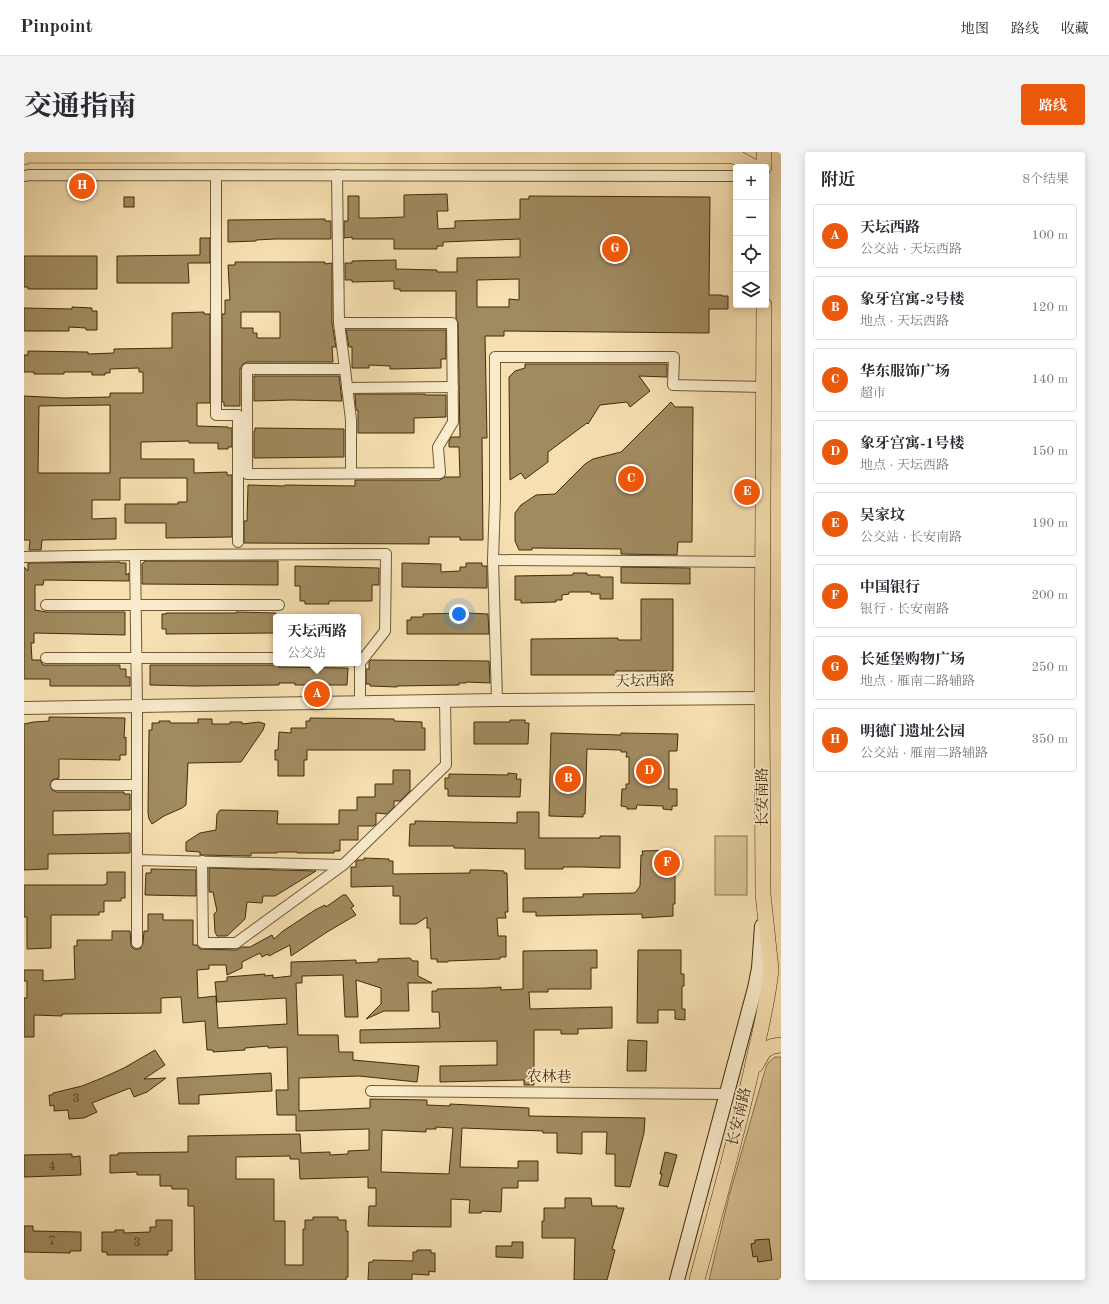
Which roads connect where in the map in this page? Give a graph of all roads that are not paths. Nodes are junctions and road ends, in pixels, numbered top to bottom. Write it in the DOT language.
graph roads {
  1 [pos="764,152"];
  2 [pos="24,157"];
  3 [pos="749,164"];
  4 [pos="764,164"];
  5 [pos="216,175"];
  6 [pos="337,175"];
  7 [pos="24,176"];
  8 [pos="733,176"];
  9 [pos="764,308"];
  10 [pos="339,323"];
  11 [pos="345,369"];
  12 [pos="453,387"];
  13 [pos="764,387"];
  14 [pos="347,388"];
  15 [pos="351,473"];
  16 [pos="238,542"];
  17 [pos="135,555"];
  18 [pos="24,557"];
  19 [pos="493,560"];
  20 [pos="763,562"];
  21 [pos="136,604"];
  22 [pos="46,605"];
  23 [pos="279,605"];
  24 [pos="46,658"];
  25 [pos="137,658"];
  26 [pos="273,658"];
  27 [pos="361,662"];
  28 [pos="360,666"];
  29 [pos="762,698"];
  30 [pos="497,700"];
  31 [pos="445,701"];
  32 [pos="360,702"];
  33 [pos="137,706"];
  34 [pos="24,708"];
  35 [pos="56,785"];
  36 [pos="137,785"];
  37 [pos="137,860"];
  38 [pos="202,861"];
  39 [pos="343,865"];
  40 [pos="763,894"];
  41 [pos="137,943"];
  42 [pos="781,1045"];
  43 [pos="750,1076"];
  44 [pos="371,1091"];
  45 [pos="727,1094"];
  46 [pos="677,1280"];
  47 [pos="697,1280"];
  1 -- 4 [label="main road"];
  2 -- 3 [label="main road"];
  5 -- 6 [label="street"];
  5 -- 7 [label="street"];
  5 -- 16 [label="street"];
  6 -- 8 [label="street"];
  6 -- 10 [label="street"];
  9 -- 13 [label="main road, 长安南路"];
  10 -- 11 [label="street"];
  10 -- 12 [label="street"];
  11 -- 14 [label="street"];
  11 -- 15 [label="street"];
  12 -- 14 [label="street"];
  12 -- 15 [label="street"];
  13 -- 19 [label="street"];
  13 -- 20 [label="main road, 长安南路"];
  14 -- 15 [label="street"];
  17 -- 18 [label="street"];
  17 -- 21 [label="street"];
  17 -- 27 [label="street"];
  19 -- 20 [label="street"];
  19 -- 30 [label="street"];
  20 -- 29 [label="main road, 长安南路"];
  21 -- 22 [label="street"];
  21 -- 23 [label="street"];
  21 -- 25 [label="street"];
  24 -- 25 [label="street"];
  25 -- 26 [label="street"];
  25 -- 33 [label="street"];
  28 -- 32 [label="street"];
  29 -- 30 [label="street, 天坛西路"];
  29 -- 40 [label="main road, 长安南路"];
  30 -- 31 [label="street, 天坛西路"];
  31 -- 32 [label="street, 天坛西路"];
  31 -- 39 [label="street"];
  32 -- 33 [label="street, 天坛西路"];
  33 -- 34 [label="street, 天坛西路"];
  33 -- 36 [label="street"];
  35 -- 36 [label="street"];
  36 -- 37 [label="street"];
  37 -- 38 [label="street"];
  37 -- 41 [label="street"];
  38 -- 39 [label="street"];
  38 -- 39 [label="street"];
  40 -- 43 [label="main road, 长安南路"];
  40 -- 45 [label="main road"];
  42 -- 43 [label="main road"];
  43 -- 47 [label="main road, 长安南路"];
  44 -- 45 [label="street, 农林巷"];
  45 -- 46 [label="main road"];
}
